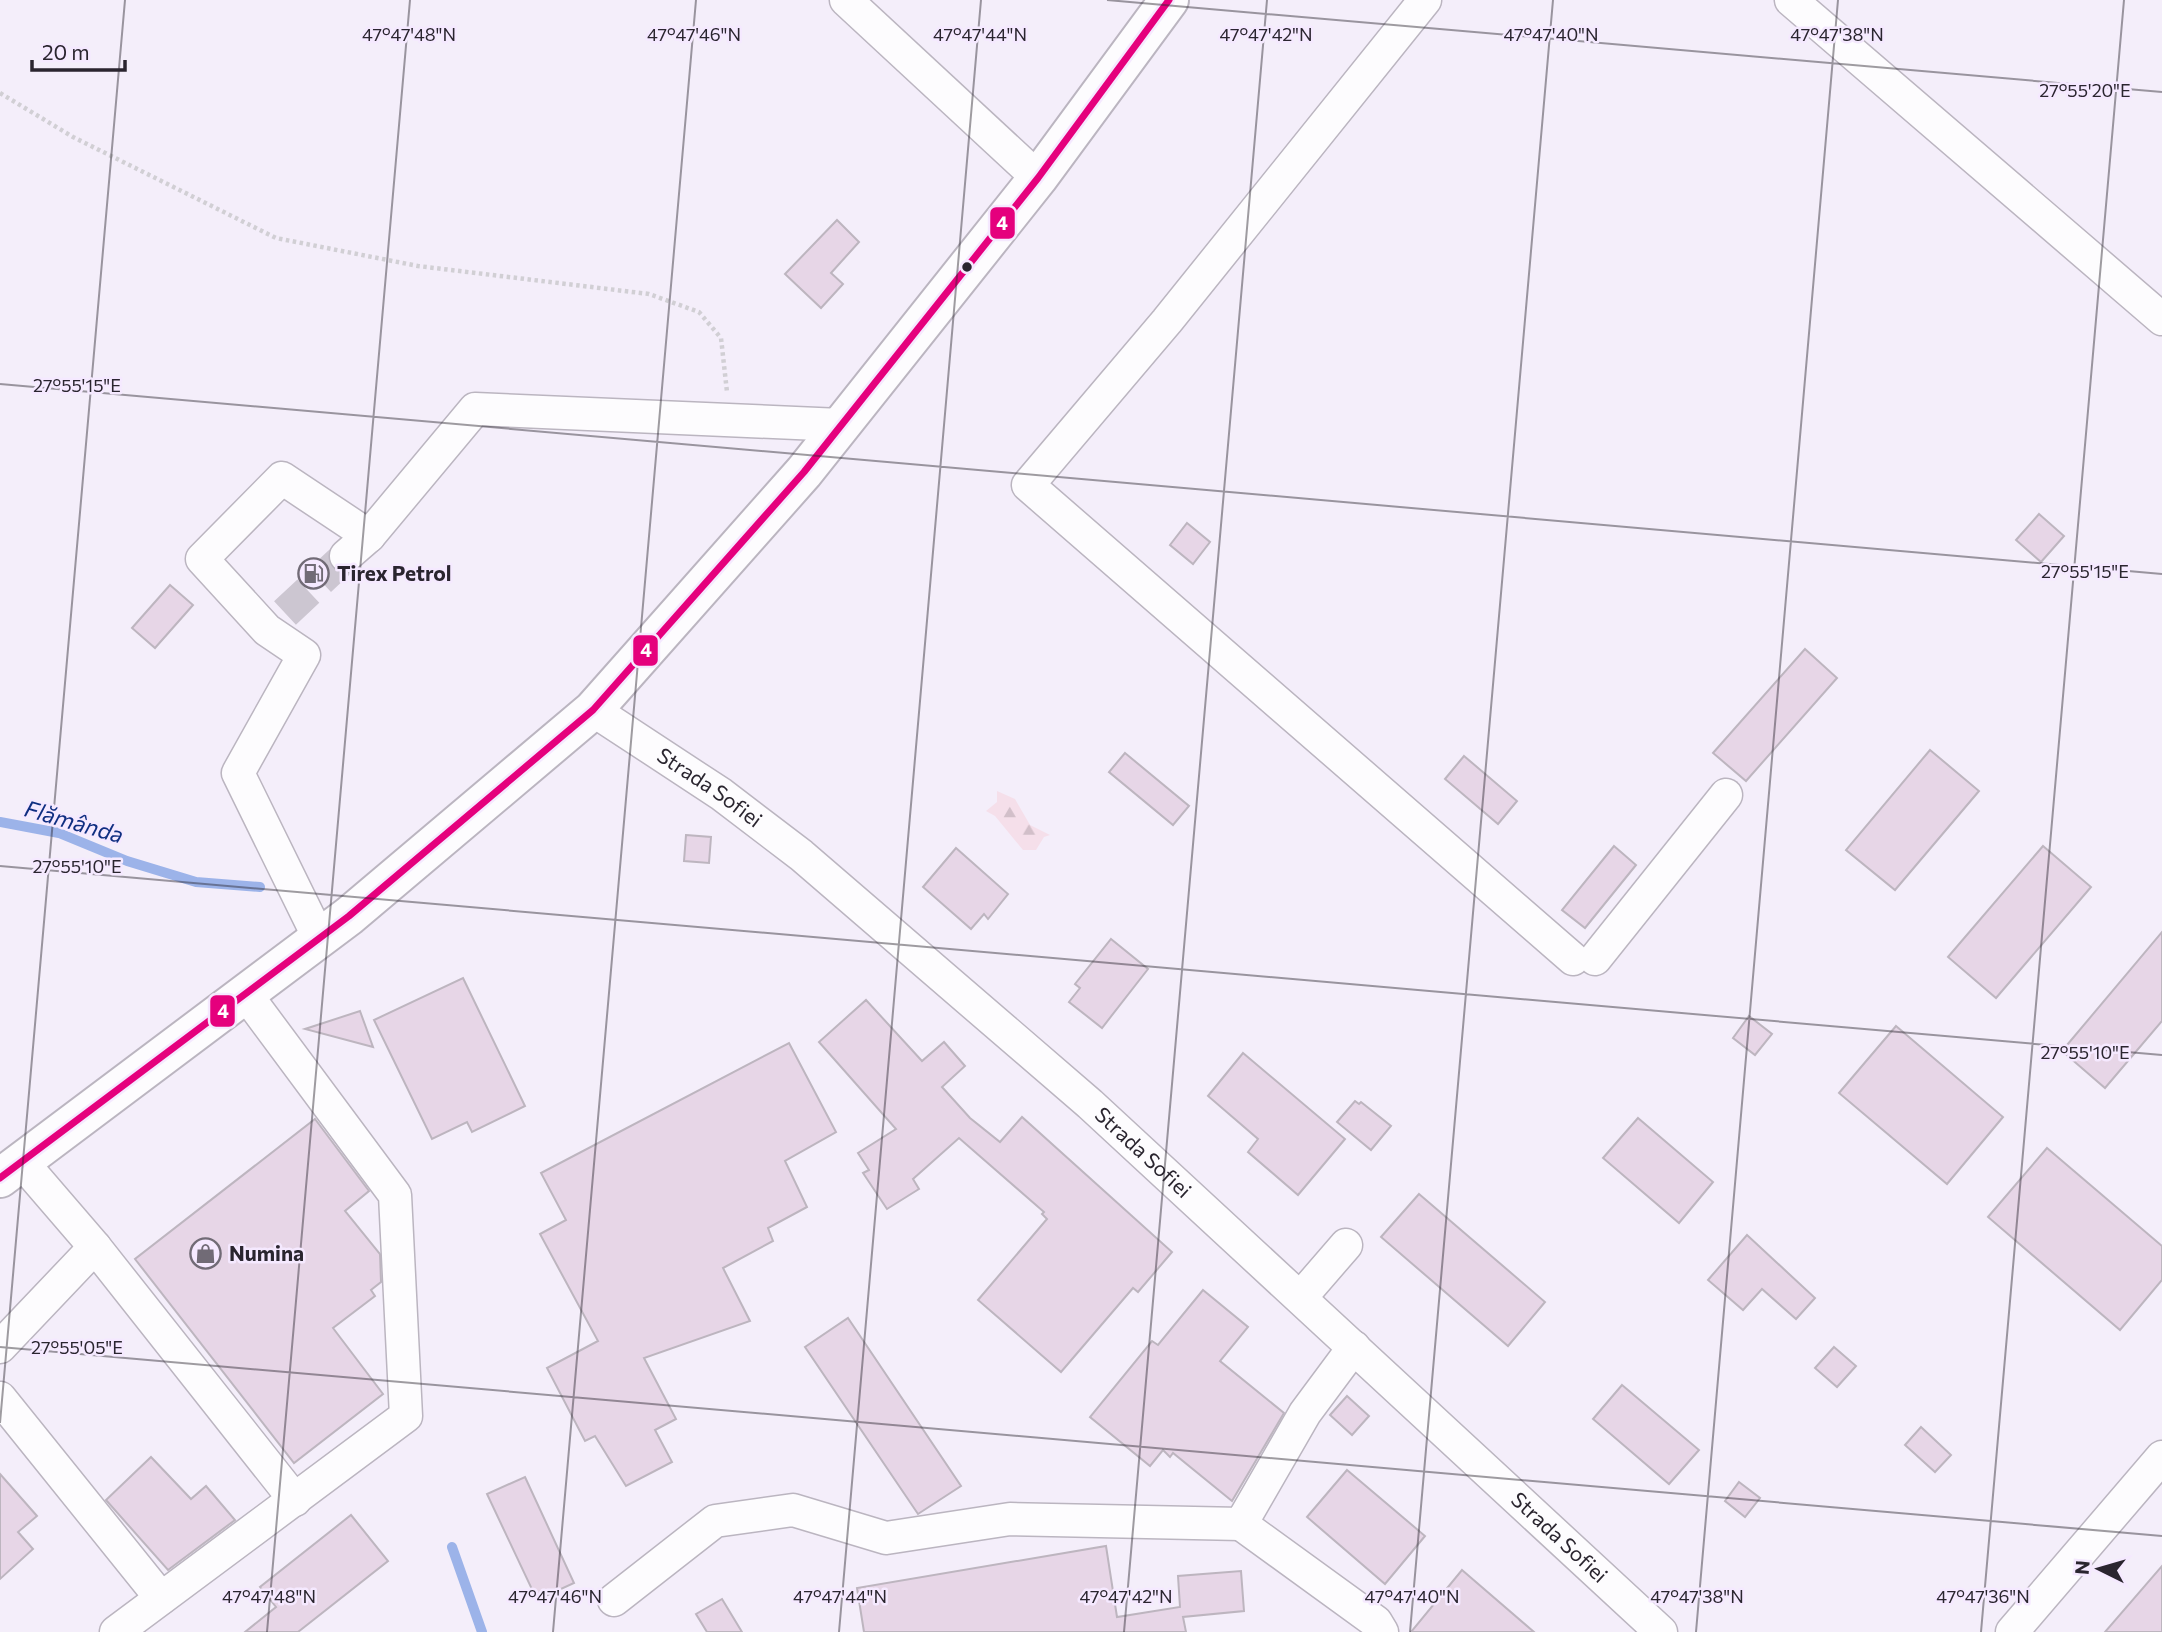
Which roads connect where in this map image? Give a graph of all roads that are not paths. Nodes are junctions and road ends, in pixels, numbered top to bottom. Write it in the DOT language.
graph roads {
  1 [pos="846,0"];
  2 [pos="1169,0"];
  3 [pos="1425,0"];
  4 [pos="1791,0"];
  5 [pos="1038,178"];
  6 [pos="2162,319"];
  7 [pos="841,425"];
  8 [pos="593,710"];
  9 [pos="1726,795"];
  10 [pos="319,938"];
  11 [pos="246,993"];
  12 [pos="11,1170"];
  13 [pos="1346,1245"];
  14 [pos="95,1247"];
  15 [pos="1301,1297"];
  16 [pos="0,1347"];
  17 [pos="1354,1347"];
  18 [pos="0,1398"];
  19 [pos="2162,1457"];
  20 [pos="295,1500"];
  21 [pos="1241,1524"];
  22 [pos="161,1598"];
  23 [pos="614,1600"];
  24 [pos="116,1632"];
  25 [pos="1382,1632"];
  26 [pos="1661,1632"];
  27 [pos="2012,1632"];
  1 -- 5 [label="street"];
  2 -- 5 [label="highway"];
  3 -- 9 [label="street"];
  4 -- 6 [label="street"];
  5 -- 7 [label="highway"];
  7 -- 8 [label="highway"];
  7 -- 10 [label="street"];
  8 -- 10 [label="highway"];
  8 -- 15 [label="street, Strada Sofiei"];
  10 -- 11 [label="highway"];
  11 -- 12 [label="highway"];
  11 -- 20 [label="street"];
  12 -- 14 [label="street"];
  13 -- 15 [label="street"];
  14 -- 16 [label="street"];
  14 -- 20 [label="street"];
  15 -- 17 [label="street, Strada Sofiei"];
  17 -- 21 [label="street"];
  17 -- 26 [label="street, Strada Sofiei"];
  18 -- 22 [label="street"];
  19 -- 27 [label="street"];
  20 -- 22 [label="street"];
  21 -- 23 [label="street"];
  21 -- 25 [label="street"];
  22 -- 24 [label="street"];
}
